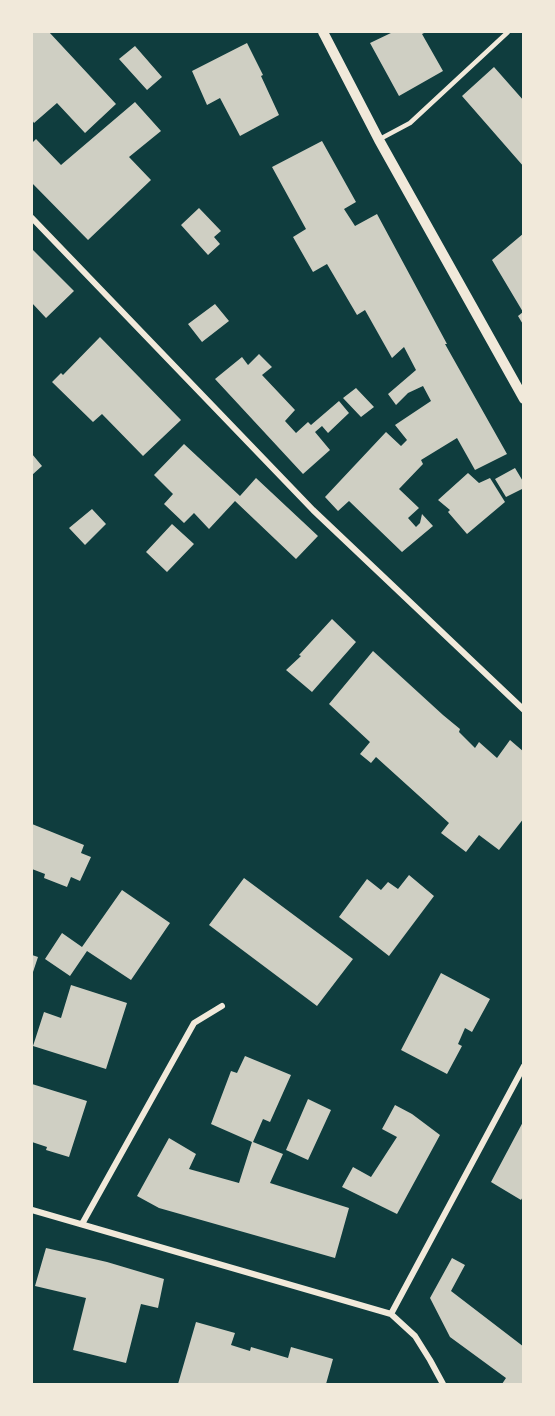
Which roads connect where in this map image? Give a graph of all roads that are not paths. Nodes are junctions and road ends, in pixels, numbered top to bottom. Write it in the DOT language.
graph roads {
  1 [pos="323,32"];
  2 [pos="508,32"];
  3 [pos="379,140"];
  4 [pos="32,219"];
  5 [pos="524,399"];
  6 [pos="524,710"];
  7 [pos="222,1006"];
  8 [pos="524,1066"];
  9 [pos="32,1210"];
  10 [pos="82,1224"];
  11 [pos="391,1314"];
  12 [pos="443,1384"];
  1 -- 3 [label="street"];
  2 -- 3 [label="lane"];
  3 -- 5 [label="street"];
  4 -- 6 [label="street"];
  7 -- 10 [label="street"];
  8 -- 11 [label="street"];
  9 -- 10 [label="street"];
  10 -- 11 [label="street"];
  11 -- 12 [label="street"];
}
